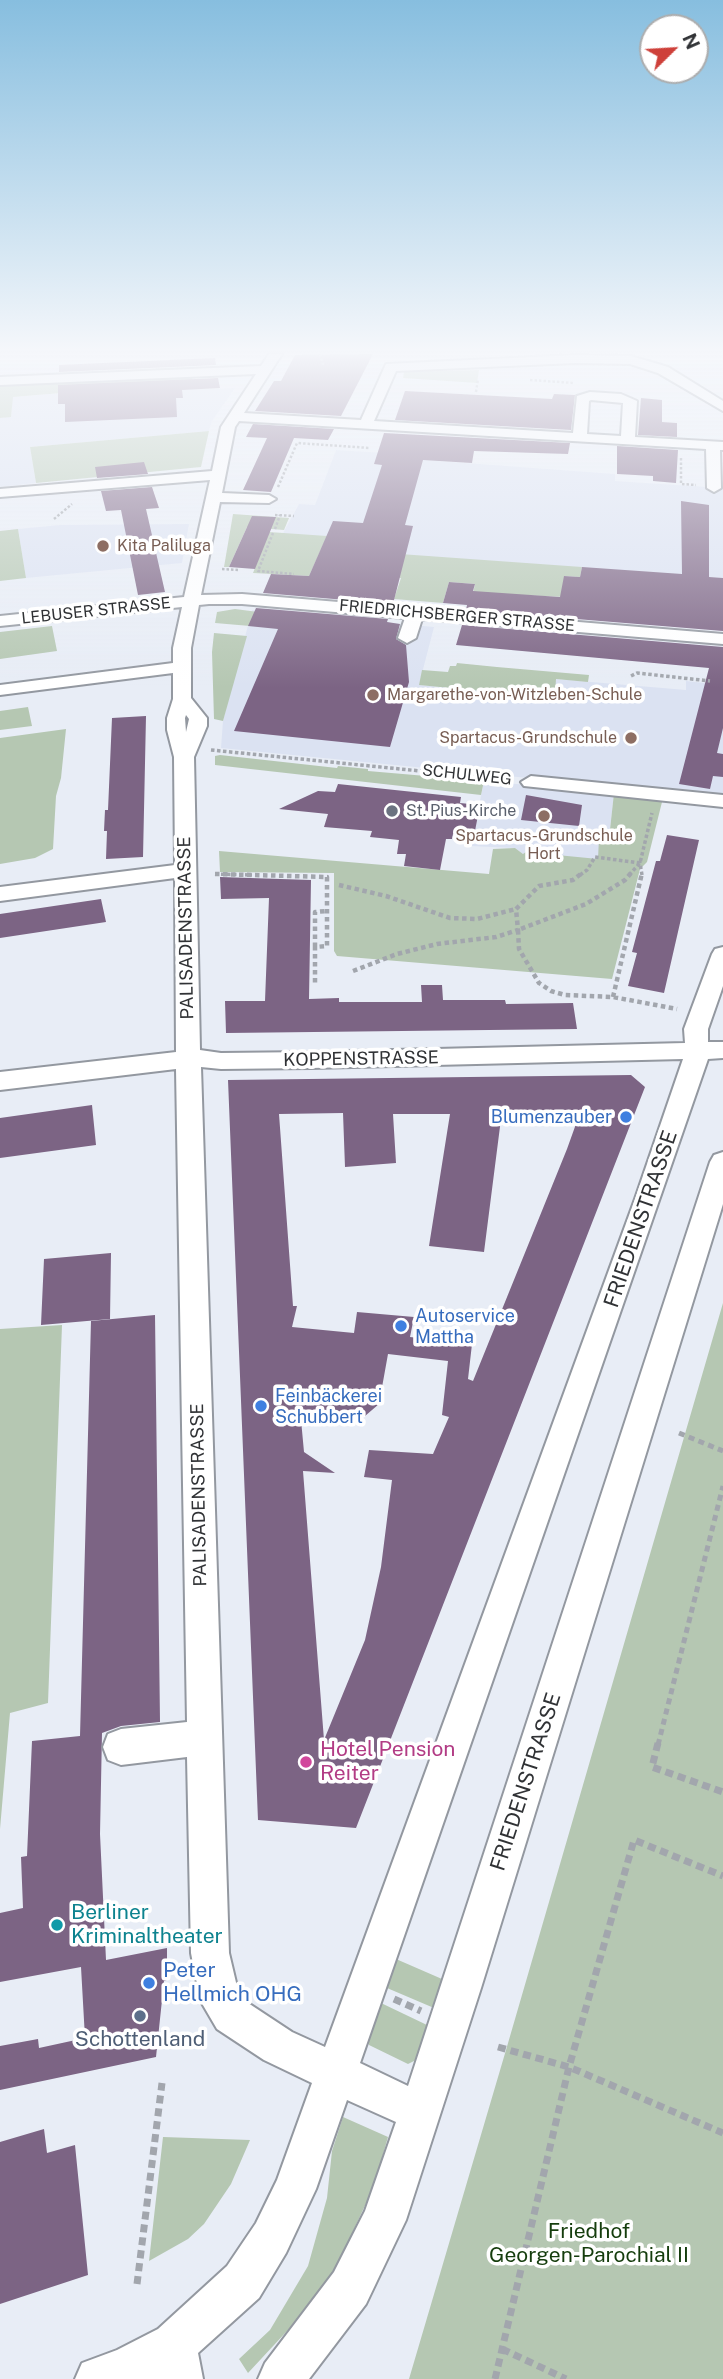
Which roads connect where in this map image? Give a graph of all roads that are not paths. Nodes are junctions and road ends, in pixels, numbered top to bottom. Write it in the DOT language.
graph roads {
  1 [pos="219,465"];
  2 [pos="716,465"];
  3 [pos="217,475"];
  4 [pos="714,487"];
  5 [pos="0,494"];
  6 [pos="213,496"];
  7 [pos="271,498"];
  8 [pos="192,601"];
  9 [pos="415,613"];
  10 [pos="0,621"];
  11 [pos="407,638"];
  12 [pos="723,639"];
  13 [pos="181,667"];
  14 [pos="78,680"];
  15 [pos="0,690"];
  16 [pos="198,754"];
  17 [pos="531,782"];
  18 [pos="723,801"];
  19 [pos="185,870"];
  20 [pos="0,894"];
  21 [pos="723,954"];
  22 [pos="723,1051"];
  23 [pos="697,1053"];
  24 [pos="188,1059"];
  25 [pos="0,1081"];
  26 [pos="723,1162"];
  27 [pos="204,1738"];
  28 [pos="121,1747"];
  29 [pos="335,2074"];
  30 [pos="419,2112"];
  31 [pos="177,2362"];
  32 [pos="98,2379"];
  33 [pos="281,2379"];
  1 -- 3 [label="street, PALISADENSTRASSE"];
  2 -- 4 [label="street"];
  3 -- 5 [label="street"];
  3 -- 6 [label="street, PALISADENSTRASSE"];
  6 -- 7 [label="street"];
  6 -- 8 [label="street, PALISADENSTRASSE"];
  8 -- 9 [label="street, FRIEDRICHSBERGER STRASSE"];
  8 -- 10 [label="street, LEBUSER STRASSE"];
  8 -- 13 [label="street, PALISADENSTRASSE"];
  9 -- 11 [label="street"];
  9 -- 12 [label="street, FRIEDRICHSBERGER STRASSE"];
  13 -- 14 [label="street"];
  13 -- 16 [label="street, PALISADENSTRASSE"];
  14 -- 15 [label="street"];
  16 -- 19 [label="street, PALISADENSTRASSE"];
  17 -- 18 [label="street, SCHULWEG"];
  19 -- 20 [label="street"];
  19 -- 24 [label="street, PALISADENSTRASSE"];
  21 -- 23 [label="street, FRIEDENSTRASSE"];
  22 -- 23 [label="street, KOPPENSTRASSE"];
  23 -- 24 [label="street, KOPPENSTRASSE"];
  23 -- 29 [label="street, FRIEDENSTRASSE"];
  24 -- 25 [label="street, KOPPENSTRASSE"];
  24 -- 27 [label="street, PALISADENSTRASSE"];
  26 -- 30 [label="street, FRIEDENSTRASSE"];
  27 -- 28 [label="street"];
  27 -- 29 [label="street, PALISADENSTRASSE"];
  29 -- 30 [label="street, PALISADENSTRASSE"];
  29 -- 31 [label="street, FRIEDENSTRASSE"];
  30 -- 33 [label="street, FRIEDENSTRASSE"];
  31 -- 32 [label="street, FRIEDENSTRASSE"];
}
